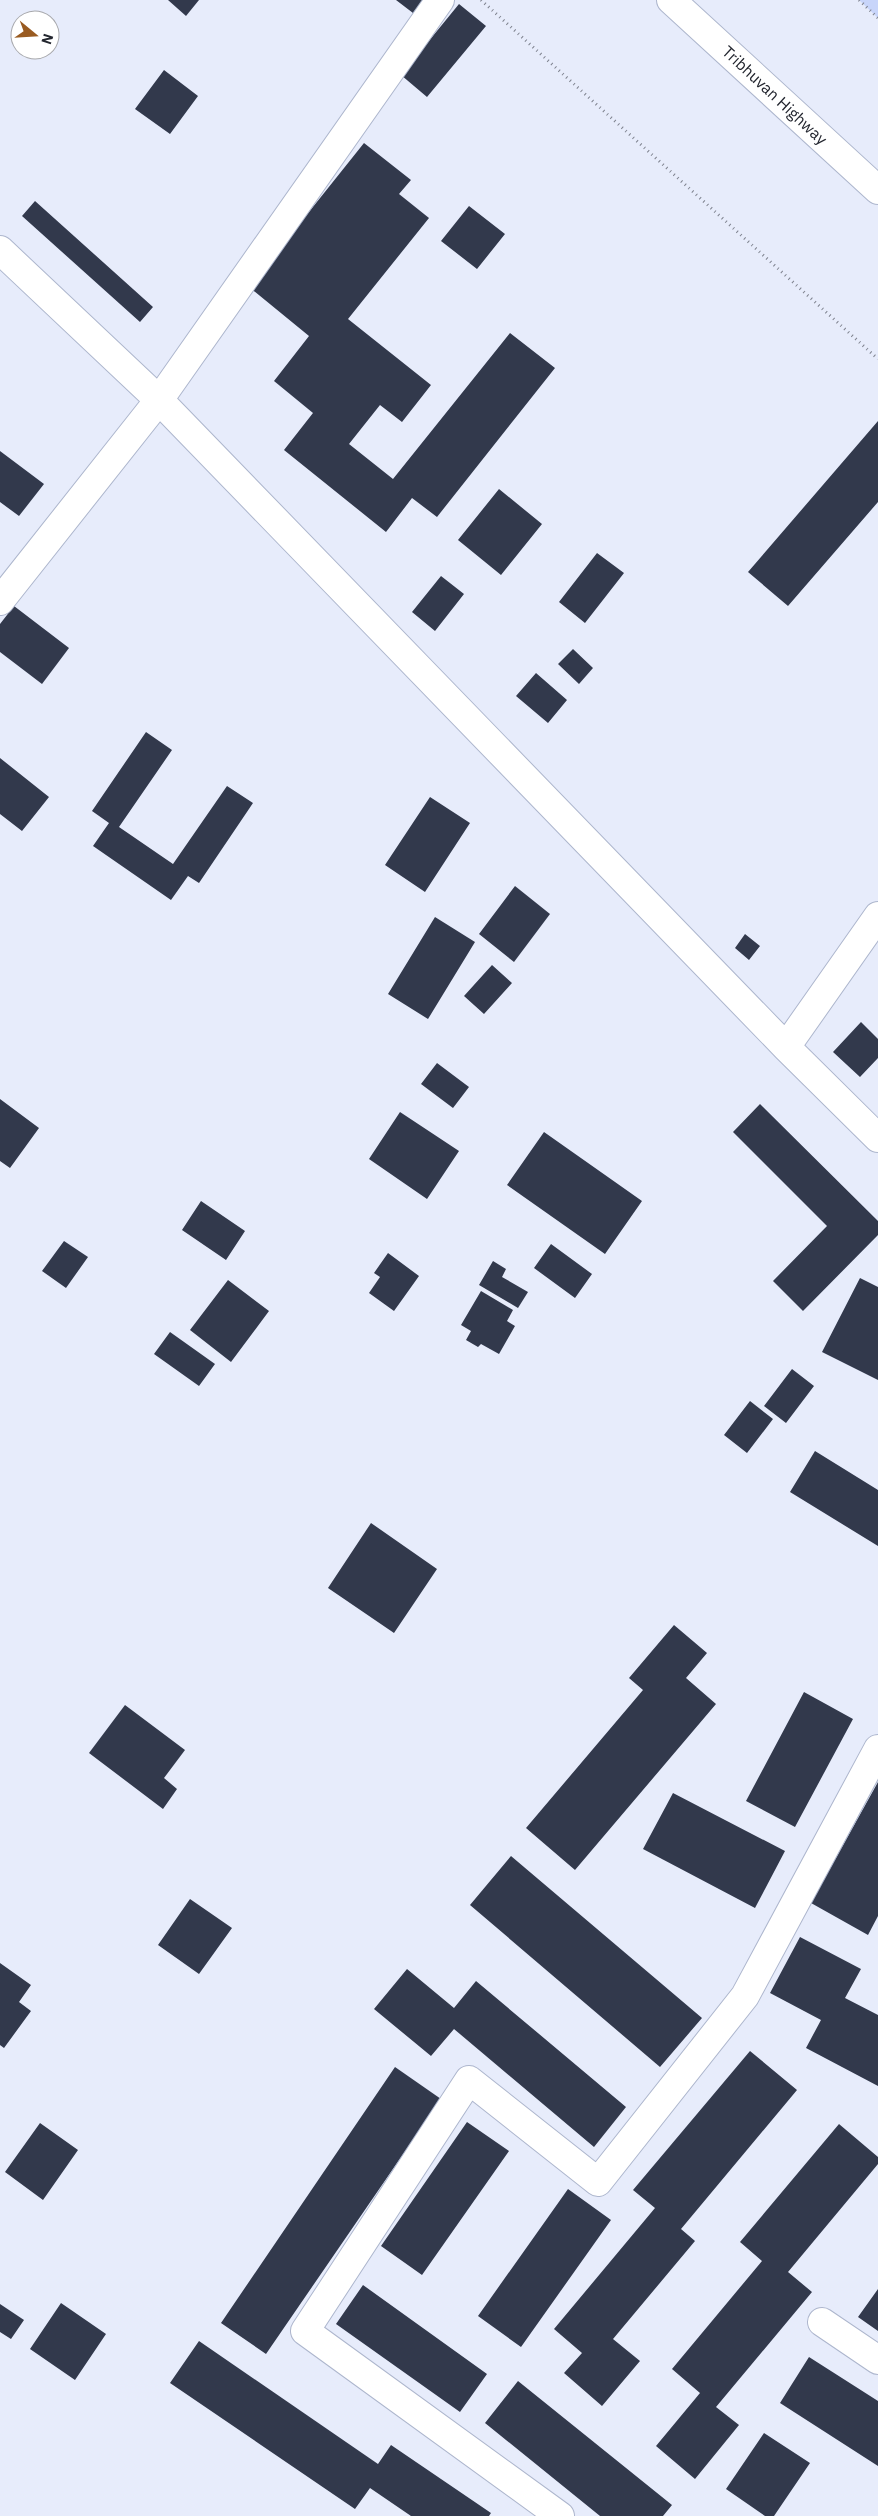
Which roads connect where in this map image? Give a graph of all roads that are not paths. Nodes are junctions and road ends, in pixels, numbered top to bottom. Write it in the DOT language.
graph roads {
  1 [pos="440,0"];
  2 [pos="671,0"];
  3 [pos="878,190"];
  4 [pos="0,250"];
  5 [pos="158,400"];
  6 [pos="0,601"];
  7 [pos="878,916"];
  8 [pos="786,1047"];
  9 [pos="878,1138"];
  10 [pos="878,1749"];
  11 [pos="822,2322"];
  12 [pos="878,2360"];
  13 [pos="560,2516"];
  1 -- 5 [label="main road"];
  2 -- 3 [label="main road, Tribhuvan Highway"];
  4 -- 5 [label="main road"];
  5 -- 6 [label="main road"];
  5 -- 8 [label="main road"];
  7 -- 8 [label="main road"];
  8 -- 9 [label="main road"];
  10 -- 13 [label="main road"];
  11 -- 12 [label="main road"];
}
